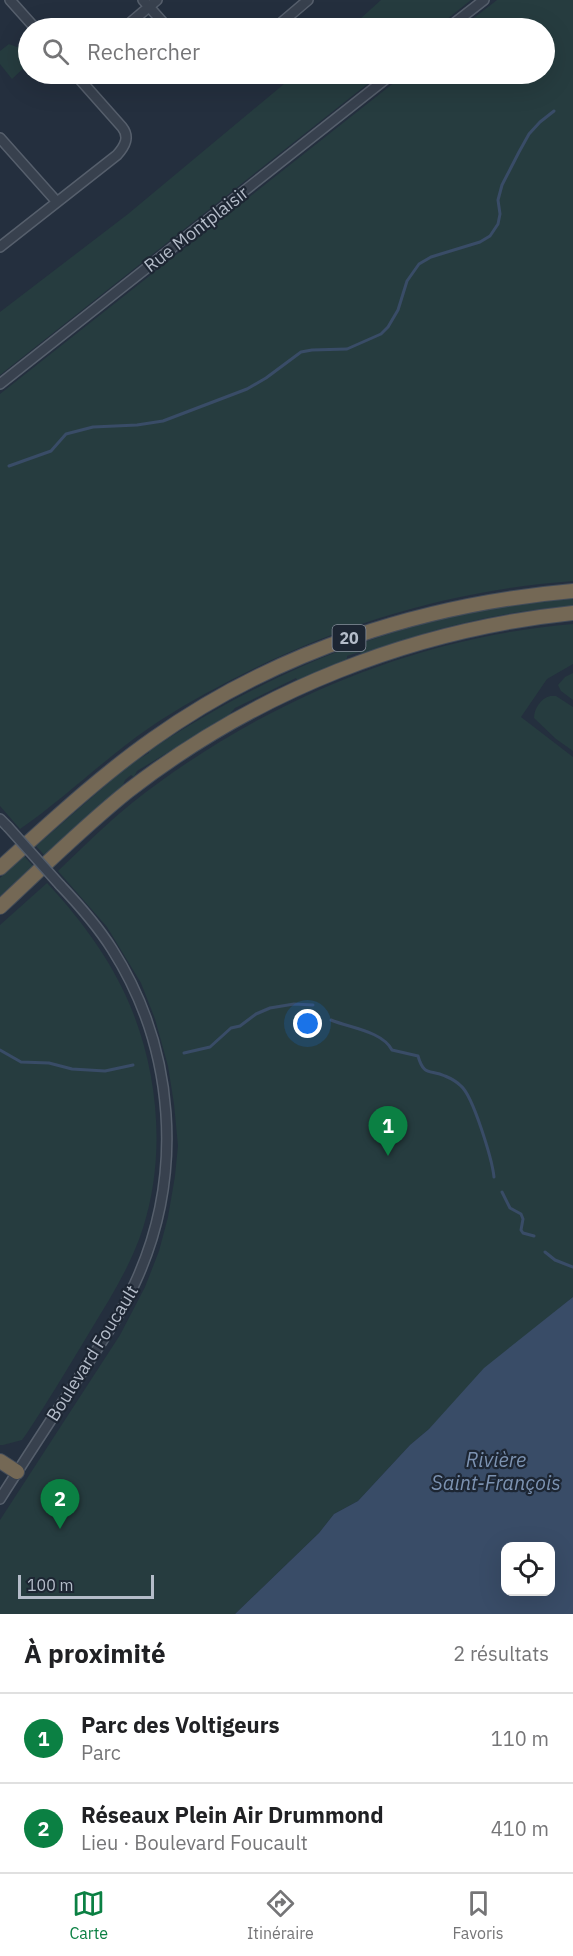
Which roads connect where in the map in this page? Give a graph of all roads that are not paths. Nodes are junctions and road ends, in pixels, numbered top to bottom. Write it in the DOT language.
graph roads {
  1 [pos="10,0"];
  2 [pos="157,0"];
  3 [pos="308,0"];
  4 [pos="484,0"];
  5 [pos="146,3"];
  6 [pos="26,18"];
  7 [pos="133,18"];
  8 [pos="159,18"];
  9 [pos="287,18"];
  10 [pos="461,18"];
  11 [pos="84,84"];
  12 [pos="379,84"];
  13 [pos="0,138"];
  14 [pos="57,202"];
  15 [pos="0,247"];
  16 [pos="0,384"];
  17 [pos="573,591"];
  18 [pos="573,613"];
  19 [pos="0,819"];
  20 [pos="0,866"];
  21 [pos="0,907"];
  22 [pos="0,1461"];
  23 [pos="17,1472"];
  24 [pos="0,1499"];
  1 -- 6 [label="street"];
  2 -- 5 [label="street"];
  3 -- 9 [label="street"];
  4 -- 10 [label="street"];
  5 -- 7 [label="street"];
  5 -- 8 [label="street"];
  11 -- 14 [label="street"];
  12 -- 16 [label="street, Rue Montplaisir"];
  13 -- 14 [label="street"];
  14 -- 15 [label="street"];
  17 -- 20 [label="highway, 20"];
  18 -- 21 [label="highway, 20"];
  19 -- 23 [label="street, Boulevard Foucault, bridge"];
  22 -- 23 [label="highway"];
  23 -- 24 [label="street, Boulevard Foucault"];
}
